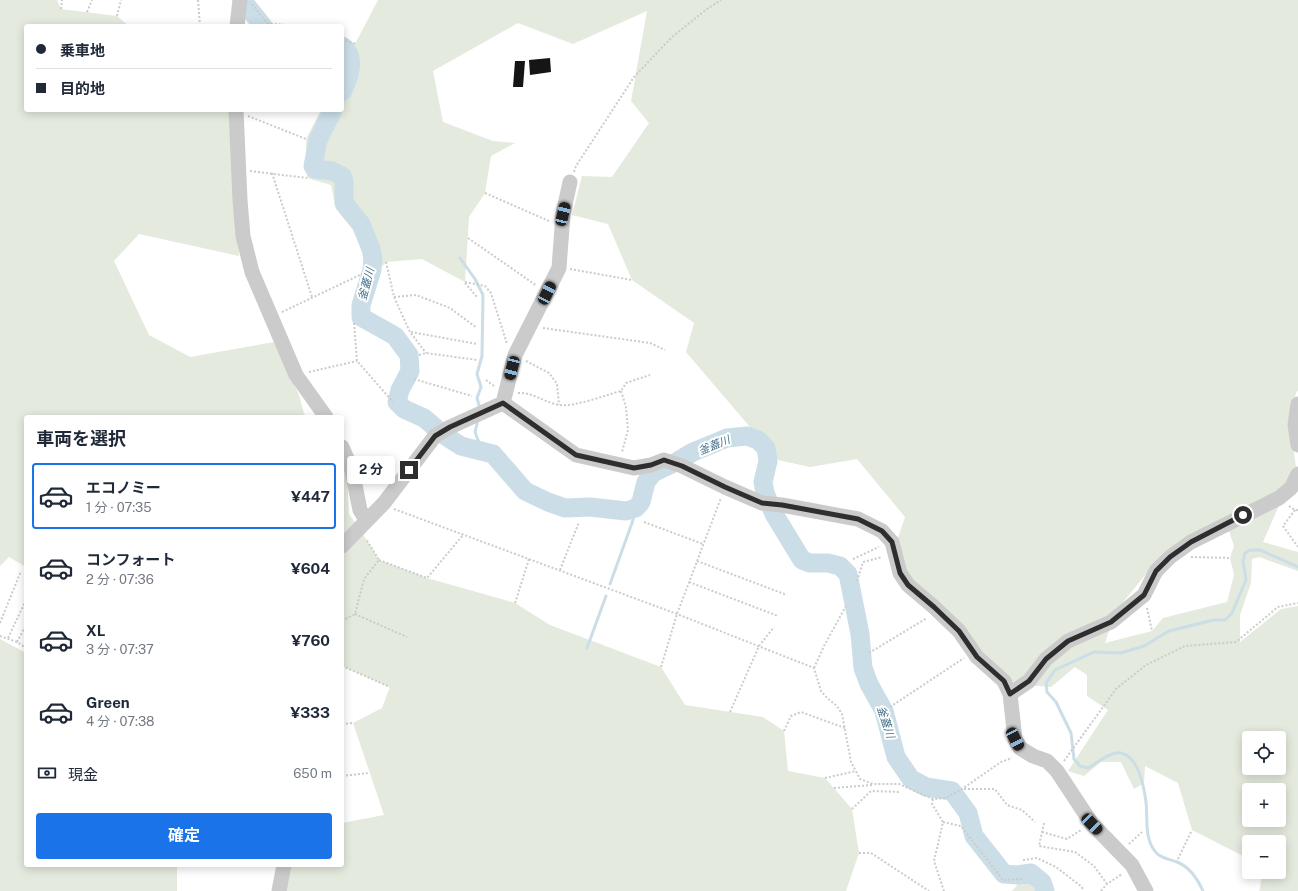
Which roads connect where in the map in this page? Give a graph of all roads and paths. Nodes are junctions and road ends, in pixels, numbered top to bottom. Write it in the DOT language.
graph roads {
  1 [pos="62,0"];
  2 [pos="92,0"];
  3 [pos="121,0"];
  4 [pos="198,0"];
  5 [pos="721,0"];
  6 [pos="243,1"];
  7 [pos="61,9"];
  8 [pos="87,12"];
  9 [pos="116,16"];
  10 [pos="200,24"];
  11 [pos="237,24"];
  12 [pos="275,24"];
  13 [pos="344,40"];
  14 [pos="356,44"];
  15 [pos="236,112"];
  16 [pos="306,139"];
  17 [pos="238,169"];
  18 [pos="272,174"];
  19 [pos="307,178"];
  20 [pos="570,182"];
  21 [pos="484,193"];
  22 [pos="562,227"];
  23 [pos="468,238"];
  24 [pos="386,262"];
  25 [pos="559,268"];
  26 [pos="364,273"];
  27 [pos="632,280"];
  28 [pos="465,282"];
  29 [pos="547,293"];
  30 [pos="394,297"];
  31 [pos="477,297"];
  32 [pos="312,298"];
  33 [pos="270,315"];
  34 [pos="354,323"];
  35 [pos="530,326"];
  36 [pos="477,328"];
  37 [pos="410,332"];
  38 [pos="477,344"];
  39 [pos="665,350"];
  40 [pos="426,352"];
  41 [pos="419,355"];
  42 [pos="477,360"];
  43 [pos="357,361"];
  44 [pos="296,375"];
  45 [pos="650,375"];
  46 [pos="414,379"];
  47 [pos="621,391"];
  48 [pos="472,396"];
  49 [pos="504,398"];
  50 [pos="393,402"];
  51 [pos="1298,404"];
  52 [pos="325,415"];
  53 [pos="1298,445"];
  54 [pos="344,452"];
  55 [pos="618,464"];
  56 [pos="1298,474"];
  57 [pos="725,487"];
  58 [pos="384,503"];
  59 [pos="1295,510"];
  60 [pos="579,522"];
  61 [pos="644,522"];
  62 [pos="363,524"];
  63 [pos="464,535"];
  64 [pos="344,544"];
  65 [pos="704,544"];
  66 [pos="1298,547"];
  67 [pos="889,548"];
  68 [pos="1170,557"];
  69 [pos="1230,558"];
  70 [pos="529,559"];
  71 [pos="853,559"];
  72 [pos="379,560"];
  73 [pos="697,561"];
  74 [pos="560,570"];
  75 [pos="21,571"];
  76 [pos="857,581"];
  77 [pos="689,582"];
  78 [pos="787,595"];
  79 [pos="1144,595"];
  80 [pos="515,603"];
  81 [pos="1298,603"];
  82 [pos="24,604"];
  83 [pos="846,606"];
  84 [pos="355,614"];
  85 [pos="677,614"];
  86 [pos="778,616"];
  87 [pos="929,616"];
  88 [pos="344,620"];
  89 [pos="0,623"];
  90 [pos="774,627"];
  91 [pos="24,629"];
  92 [pos="1152,631"];
  93 [pos="0,636"];
  94 [pos="407,637"];
  95 [pos="8,638"];
  96 [pos="17,642"];
  97 [pos="759,646"];
  98 [pos="24,647"];
  99 [pos="869,653"];
  100 [pos="967,657"];
  101 [pos="344,667"];
  102 [pos="661,667"];
  103 [pos="814,668"];
  104 [pos="390,687"];
  105 [pos="1010,694"];
  106 [pos="890,708"];
  107 [pos="730,712"];
  108 [pos="353,723"];
  109 [pos="344,724"];
  110 [pos="845,728"];
  111 [pos="784,731"];
  112 [pos="1016,758"];
  113 [pos="856,771"];
  114 [pos="1057,771"];
  115 [pos="370,772"];
  116 [pos="344,776"];
  117 [pos="825,778"];
  118 [pos="873,784"];
  119 [pos="834,788"];
  120 [pos="962,789"];
  121 [pos="900,792"];
  122 [pos="933,799"];
  123 [pos="852,809"];
  124 [pos="943,822"];
  125 [pos="1035,822"];
  126 [pos="1044,824"];
  127 [pos="1081,830"];
  128 [pos="1192,830"];
  129 [pos="1042,832"];
  130 [pos="1142,832"];
  131 [pos="859,853"];
  132 [pos="1122,855"];
  133 [pos="1178,859"];
  134 [pos="1023,860"];
  135 [pos="284,867"];
  136 [pos="1124,872"];
  137 [pos="1022,879"];
  138 [pos="1107,884"];
  139 [pos="279,891"];
  140 [pos="929,891"];
  141 [pos="944,891"];
  142 [pos="1083,891"];
  143 [pos="1101,891"];
  144 [pos="1146,891"];
  1 -- 7 [label="path"];
  2 -- 8 [label="path"];
  3 -- 9 [label="path"];
  4 -- 10 [label="path"];
  5 -- 20 [label="path"];
  6 -- 11 [label="street"];
  6 -- 12 [label="path"];
  13 -- 14 [label="path"];
  15 -- 16 [label="path"];
  15 -- 17 [label="street"];
  17 -- 18 [label="path"];
  17 -- 33 [label="street"];
  18 -- 19 [label="path"];
  18 -- 32 [label="path"];
  20 -- 22 [label="street"];
  21 -- 22 [label="path"];
  22 -- 25 [label="street"];
  23 -- 29 [label="path"];
  24 -- 30 [label="path"];
  25 -- 27 [label="path"];
  25 -- 29 [label="street"];
  26 -- 32 [label="path"];
  28 -- 31 [label="path"];
  29 -- 35 [label="street"];
  30 -- 36 [label="path"];
  30 -- 37 [label="path"];
  32 -- 33 [label="path"];
  33 -- 44 [label="street"];
  34 -- 43 [label="path"];
  35 -- 39 [label="path"];
  35 -- 49 [label="street"];
  37 -- 38 [label="path"];
  37 -- 40 [label="path"];
  40 -- 41 [label="path"];
  40 -- 42 [label="path"];
  43 -- 44 [label="path"];
  43 -- 50 [label="path"];
  44 -- 52 [label="street"];
  45 -- 47 [label="path"];
  46 -- 48 [label="path"];
  47 -- 49 [label="path"];
  47 -- 55 [label="path"];
  49 -- 55 [label="street"];
  49 -- 58 [label="street"];
  51 -- 53 [label="street"];
  54 -- 62 [label="street"];
  55 -- 57 [label="street"];
  56 -- 68 [label="street"];
  57 -- 65 [label="path"];
  57 -- 67 [label="street"];
  58 -- 62 [label="street"];
  58 -- 63 [label="path"];
  59 -- 66 [label="path"];
  60 -- 74 [label="path"];
  61 -- 65 [label="path"];
  62 -- 64 [label="street"];
  62 -- 72 [label="path"];
  63 -- 70 [label="path"];
  63 -- 72 [label="path"];
  65 -- 73 [label="path"];
  67 -- 71 [label="path"];
  67 -- 76 [label="path"];
  67 -- 105 [label="street"];
  68 -- 69 [label="path"];
  68 -- 79 [label="street"];
  70 -- 74 [label="path"];
  70 -- 80 [label="path"];
  72 -- 84 [label="path"];
  73 -- 77 [label="path"];
  73 -- 78 [label="path"];
  74 -- 85 [label="path"];
  75 -- 89 [label="path"];
  77 -- 85 [label="path"];
  77 -- 86 [label="path"];
  79 -- 92 [label="path"];
  79 -- 105 [label="street"];
  81 -- 114 [label="path"];
  82 -- 95 [label="path"];
  83 -- 103 [label="path"];
  84 -- 88 [label="path"];
  84 -- 94 [label="path"];
  85 -- 97 [label="path"];
  85 -- 102 [label="path"];
  87 -- 99 [label="path"];
  90 -- 97 [label="path"];
  91 -- 96 [label="path"];
  93 -- 95 [label="path"];
  95 -- 96 [label="path"];
  96 -- 98 [label="path"];
  97 -- 103 [label="path"];
  97 -- 107 [label="path"];
  100 -- 106 [label="path"];
  101 -- 104 [label="path"];
  103 -- 110 [label="path"];
  105 -- 114 [label="street"];
  108 -- 109 [label="path"];
  110 -- 111 [label="path"];
  110 -- 113 [label="path"];
  112 -- 120 [label="path"];
  113 -- 117 [label="path"];
  113 -- 118 [label="path"];
  114 -- 132 [label="street"];
  115 -- 116 [label="path"];
  118 -- 119 [label="path"];
  118 -- 122 [label="path"];
  120 -- 122 [label="path"];
  120 -- 125 [label="path"];
  121 -- 123 [label="path"];
  122 -- 124 [label="path"];
  124 -- 137 [label="path"];
  124 -- 141 [label="path"];
  126 -- 129 [label="path"];
  127 -- 129 [label="path"];
  128 -- 133 [label="path"];
  129 -- 138 [label="path"];
  130 -- 132 [label="path"];
  131 -- 140 [label="path"];
  132 -- 144 [label="street"];
  134 -- 142 [label="path"];
  135 -- 139 [label="street"];
  136 -- 138 [label="path"];
  138 -- 143 [label="path"];
}
